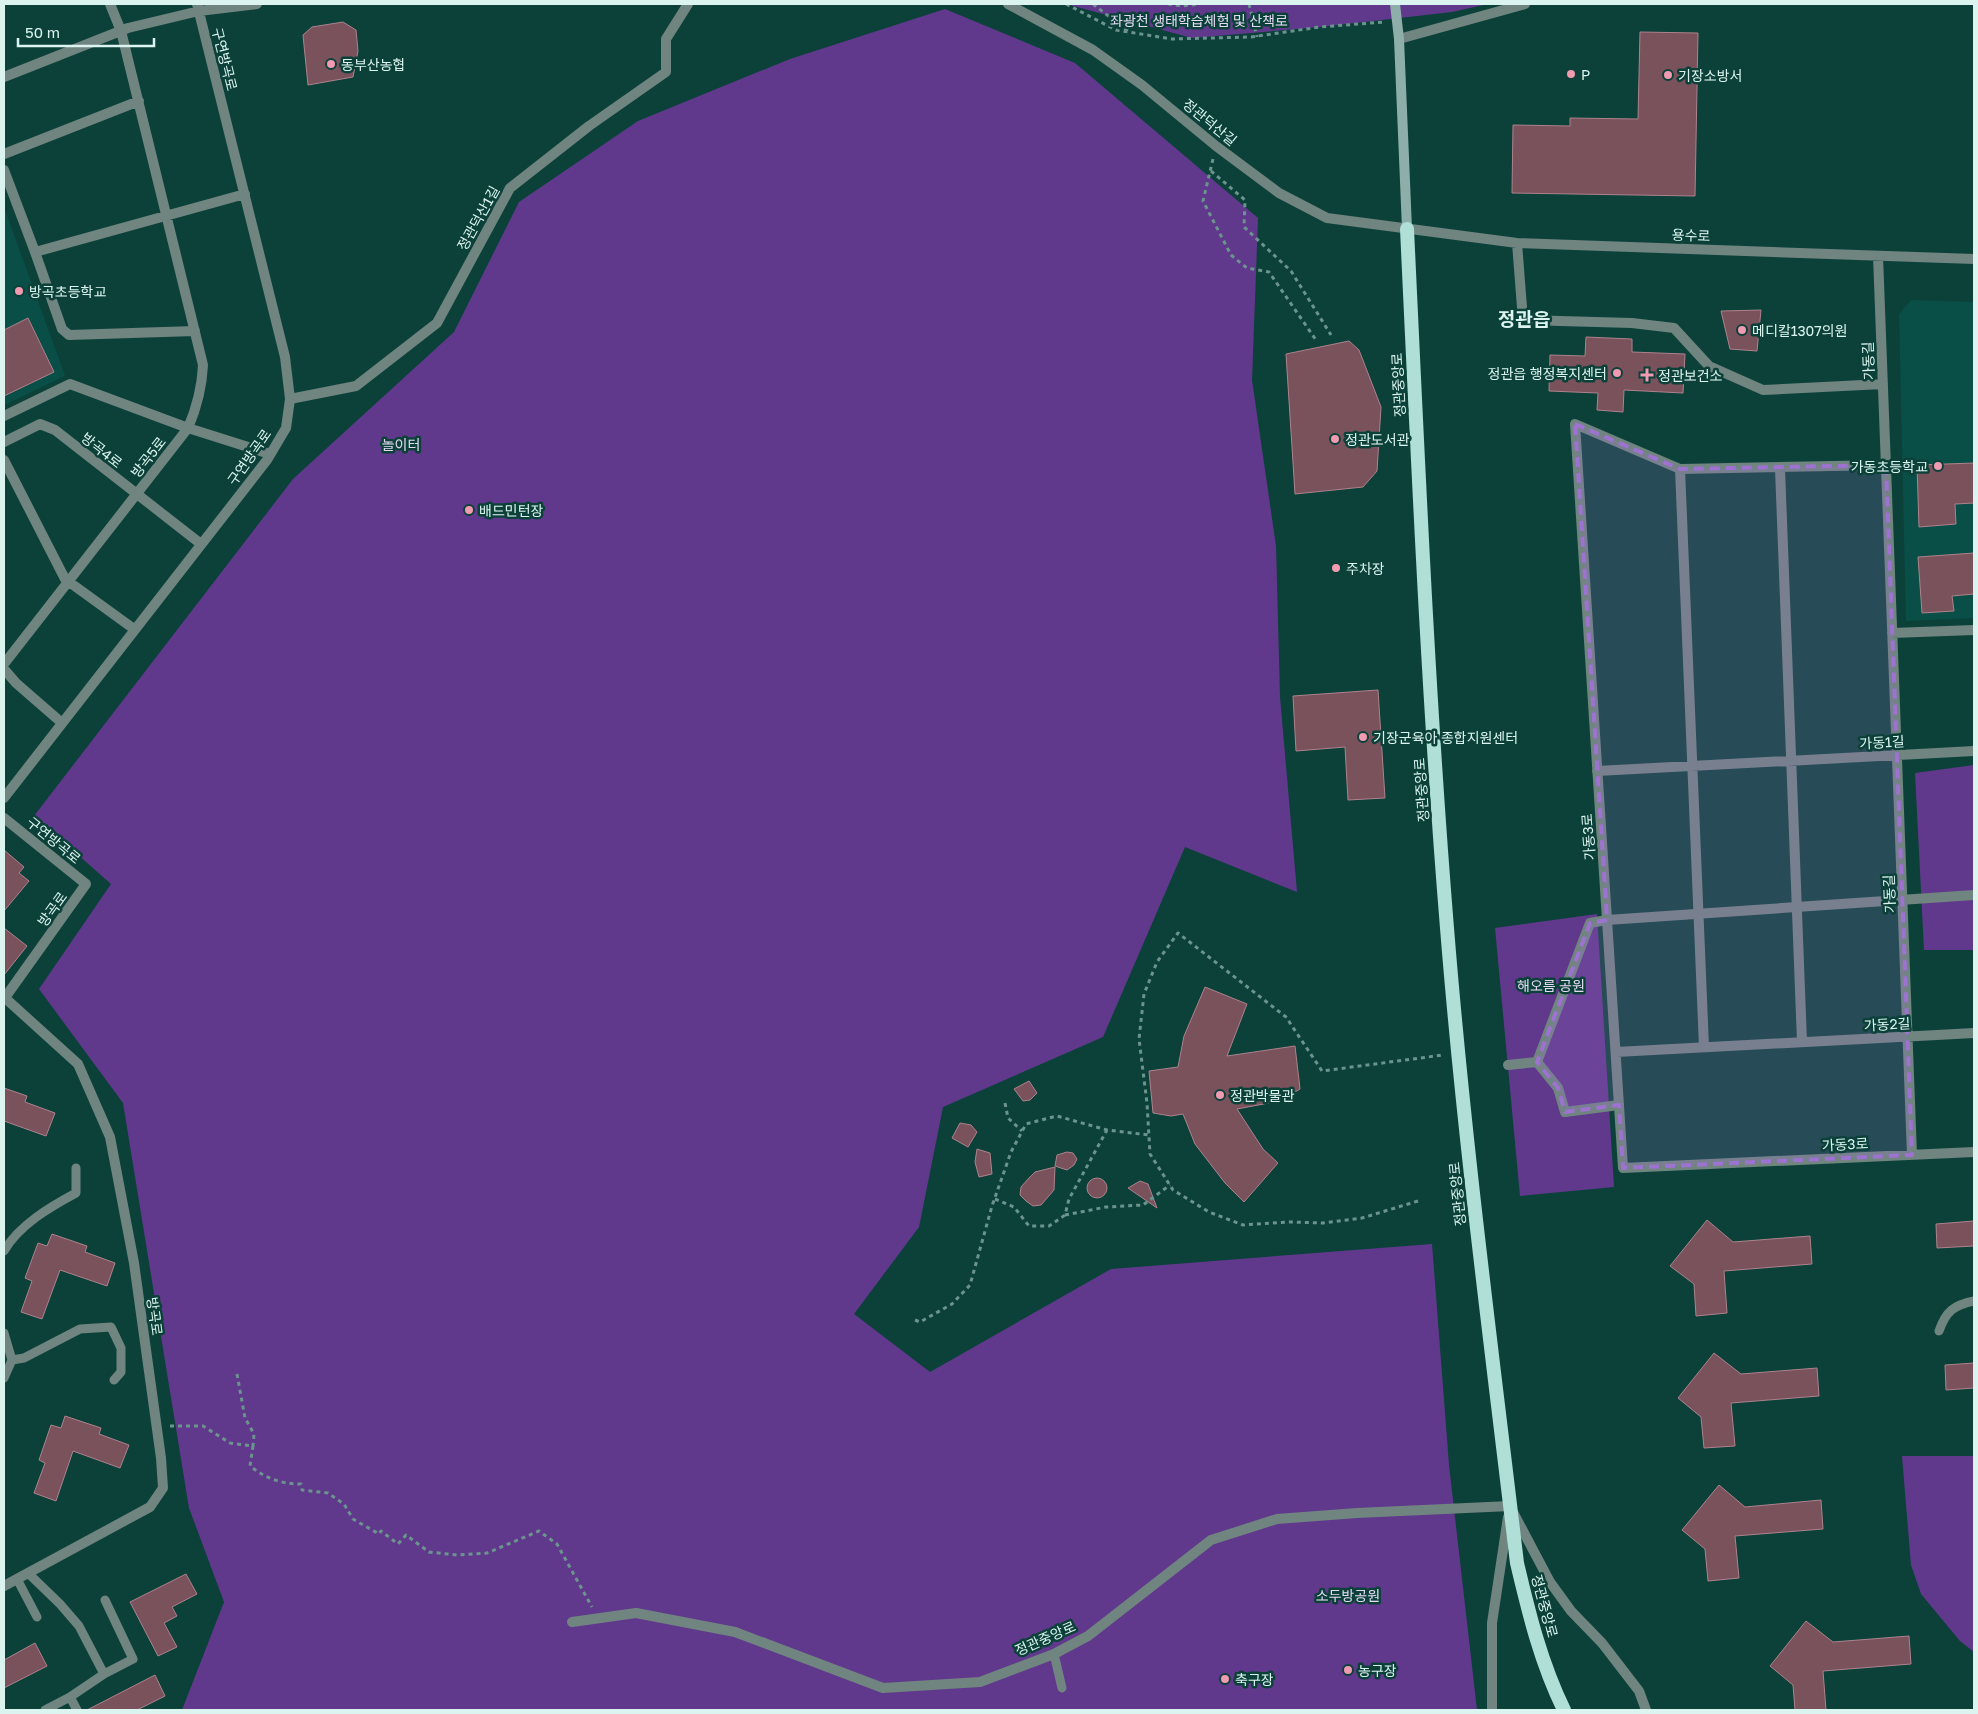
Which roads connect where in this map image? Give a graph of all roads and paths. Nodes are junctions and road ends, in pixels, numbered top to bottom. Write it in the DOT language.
graph roads {
  1 [pos="110,4"];
  2 [pos="258,4"];
  3 [pos="688,4"];
  4 [pos="1008,4"];
  5 [pos="1066,4"];
  6 [pos="1094,4"];
  7 [pos="1168,4"];
  8 [pos="1200,4"];
  9 [pos="1249,4"];
  10 [pos="1395,4"];
  11 [pos="1525,4"];
  12 [pos="198,8"];
  13 [pos="1397,22"];
  14 [pos="121,31"];
  15 [pos="1129,32"];
  16 [pos="1257,36"];
  17 [pos="1399,39"];
  18 [pos="4,77"];
  19 [pos="139,101"];
  20 [pos="1216,146"];
  21 [pos="4,154"];
  22 [pos="4,170"];
  23 [pos="1211,171"];
  24 [pos="245,194"];
  25 [pos="167,216"];
  26 [pos="1407,229"];
  27 [pos="1517,243"];
  28 [pos="34,252"];
  29 [pos="1878,256"];
  30 [pos="1974,259"];
  31 [pos="194,331"];
  32 [pos="1331,335"];
  33 [pos="1316,340"];
  34 [pos="1883,384"];
  35 [pos="290,399"];
  36 [pos="4,416"];
  37 [pos="188,428"];
  38 [pos="4,442"];
  39 [pos="270,454"];
  40 [pos="4,460"];
  41 [pos="1886,465"];
  42 [pos="1680,469"];
  43 [pos="1780,469"];
  44 [pos="136,494"];
  45 [pos="201,544"];
  46 [pos="68,581"];
  47 [pos="134,630"];
  48 [pos="1974,630"];
  49 [pos="1892,633"];
  50 [pos="4,664"];
  51 [pos="4,669"];
  52 [pos="62,723"];
  53 [pos="1974,751"];
  54 [pos="1897,755"];
  55 [pos="1791,761"];
  56 [pos="1692,766"];
  57 [pos="1597,771"];
  58 [pos="4,798"];
  59 [pos="4,818"];
  60 [pos="86,884"];
  61 [pos="1974,895"];
  62 [pos="1902,900"];
  63 [pos="1797,906"];
  64 [pos="1698,913"];
  65 [pos="1607,920"];
  66 [pos="4,998"];
  67 [pos="1974,1033"];
  68 [pos="1908,1036"];
  69 [pos="1802,1042"];
  70 [pos="1704,1048"];
  71 [pos="1616,1052"];
  72 [pos="1459,1053"];
  73 [pos="1537,1062"];
  74 [pos="1508,1065"];
  75 [pos="1005,1103"];
  76 [pos="1619,1106"];
  77 [pos="1107,1130"];
  78 [pos="1022,1131"];
  79 [pos="1149,1134"];
  80 [pos="1974,1152"];
  81 [pos="1912,1155"];
  82 [pos="76,1168"];
  83 [pos="1170,1185"];
  84 [pos="995,1199"];
  85 [pos="1418,1201"];
  86 [pos="1065,1215"];
  87 [pos="4,1251"];
  88 [pos="1974,1302"];
  89 [pos="915,1320"];
  90 [pos="1938,1331"];
  91 [pos="4,1333"];
  92 [pos="12,1360"];
  93 [pos="237,1374"];
  94 [pos="4,1378"];
  95 [pos="114,1380"];
  96 [pos="157,1426"];
  97 [pos="253,1446"];
  98 [pos="1510,1506"];
  99 [pos="28,1573"];
  100 [pos="18,1579"];
  101 [pos="4,1586"];
  102 [pos="105,1600"];
  103 [pos="37,1617"];
  104 [pos="598,1618"];
  105 [pos="572,1622"];
  106 [pos="1054,1654"];
  107 [pos="104,1674"];
  108 [pos="1062,1688"];
  109 [pos="70,1697"];
  110 [pos="45,1710"];
  111 [pos="77,1710"];
  112 [pos="1492,1710"];
  113 [pos="1564,1710"];
  114 [pos="1646,1710"];
  1 -- 14 [label="street"];
  2 -- 12 [label="street"];
  3 -- 35 [label="street, 정관덕산1길"];
  4 -- 20 [label="street, 정관덕산길"];
  5 -- 15 [label="path"];
  6 -- 15 [label="path"];
  7 -- 8 [label="path"];
  9 -- 16 [label="path"];
  10 -- 13 [label="main road, 정관중앙로"];
  11 -- 17 [label="street"];
  12 -- 14 [label="street"];
  12 -- 24 [label="street, 구연방곡로"];
  13 -- 16 [label="path"];
  13 -- 17 [label="main road, 정관중앙로"];
  14 -- 18 [label="street"];
  14 -- 19 [label="street, 방곡5로"];
  15 -- 16 [label="path"];
  17 -- 26 [label="main road, 정관중앙로"];
  19 -- 21 [label="street"];
  19 -- 25 [label="street, 방곡5로"];
  20 -- 23 [label="path"];
  20 -- 26 [label="street, 정관덕산길"];
  22 -- 28 [label="street"];
  23 -- 32 [label="path"];
  23 -- 33 [label="path"];
  24 -- 25 [label="street"];
  24 -- 35 [label="street, 구연방곡로"];
  25 -- 28 [label="street"];
  25 -- 31 [label="street, 방곡5로"];
  26 -- 27 [label="street, 용수로"];
  26 -- 72 [label="highway, 정관중앙로"];
  27 -- 29 [label="street, 용수로"];
  27 -- 34 [label="street"];
  28 -- 31 [label="street"];
  29 -- 30 [label="street, 용수로"];
  29 -- 34 [label="street, 가동길"];
  31 -- 37 [label="street, 방곡5로"];
  34 -- 41 [label="street, 가동길"];
  35 -- 39 [label="street, 구연방곡로"];
  36 -- 37 [label="street"];
  37 -- 39 [label="street"];
  37 -- 44 [label="street, 방곡5로"];
  38 -- 44 [label="street, 방곡4로"];
  39 -- 45 [label="street, 구연방곡로"];
  40 -- 46 [label="street"];
  41 -- 43 [label="street"];
  41 -- 49 [label="street, 가동길"];
  42 -- 43 [label="street"];
  42 -- 56 [label="street"];
  42 -- 57 [label="street, 가동3로"];
  43 -- 55 [label="street"];
  44 -- 45 [label="street, 방곡4로"];
  44 -- 46 [label="street, 방곡5로"];
  45 -- 47 [label="street, 구연방곡로"];
  46 -- 47 [label="street"];
  46 -- 50 [label="street, 방곡5로"];
  47 -- 52 [label="street, 구연방곡로"];
  48 -- 49 [label="street"];
  49 -- 54 [label="street, 가동길"];
  51 -- 52 [label="street"];
  52 -- 58 [label="street, 구연방곡로"];
  53 -- 54 [label="street, 가동1길"];
  54 -- 55 [label="street, 가동1길"];
  54 -- 62 [label="street, 가동길"];
  55 -- 56 [label="street, 가동1길"];
  55 -- 63 [label="street"];
  56 -- 57 [label="street, 가동1길"];
  56 -- 64 [label="street"];
  57 -- 65 [label="street, 가동3로"];
  59 -- 60 [label="street, 구연방곡로"];
  60 -- 66 [label="street, 방곡로"];
  61 -- 62 [label="street"];
  62 -- 63 [label="street"];
  62 -- 68 [label="street, 가동길"];
  63 -- 64 [label="street"];
  63 -- 69 [label="street"];
  64 -- 65 [label="street"];
  64 -- 70 [label="street"];
  65 -- 71 [label="street, 가동3로"];
  65 -- 73 [label="street"];
  66 -- 96 [label="street, 방곡로"];
  67 -- 68 [label="street, 가동2길"];
  68 -- 69 [label="street, 가동2길"];
  68 -- 81 [label="street, 가동길"];
  69 -- 70 [label="street, 가동2길"];
  70 -- 71 [label="street, 가동2길"];
  71 -- 76 [label="street, 가동3로"];
  72 -- 79 [label="path"];
  72 -- 98 [label="highway, 정관중앙로"];
  73 -- 74 [label="street"];
  73 -- 76 [label="street"];
  75 -- 78 [label="path"];
  76 -- 81 [label="street, 가동3로"];
  77 -- 78 [label="path"];
  77 -- 79 [label="path"];
  77 -- 86 [label="path"];
  78 -- 84 [label="path"];
  79 -- 83 [label="path"];
  80 -- 81 [label="street, 가동3로"];
  82 -- 87 [label="lane"];
  83 -- 85 [label="path"];
  83 -- 86 [label="path"];
  84 -- 86 [label="path"];
  84 -- 89 [label="path"];
  88 -- 90 [label="lane"];
  91 -- 92 [label="lane"];
  92 -- 94 [label="lane"];
  92 -- 95 [label="lane"];
  93 -- 97 [label="path"];
  96 -- 97 [label="path"];
  96 -- 99 [label="street, 방곡로"];
  97 -- 104 [label="path"];
  98 -- 106 [label="street, 정관중앙로"];
  98 -- 112 [label="street"];
  98 -- 113 [label="highway, 정관중앙로"];
  98 -- 114 [label="street"];
  99 -- 100 [label="street, 방곡로"];
  99 -- 107 [label="lane"];
  100 -- 101 [label="street, 방곡로"];
  100 -- 103 [label="lane"];
  102 -- 107 [label="lane"];
  104 -- 105 [label="street, 정관중앙로"];
  104 -- 106 [label="street, 정관중앙로"];
  106 -- 108 [label="lane"];
  107 -- 109 [label="lane"];
  109 -- 110 [label="lane"];
  109 -- 111 [label="lane"];
}
